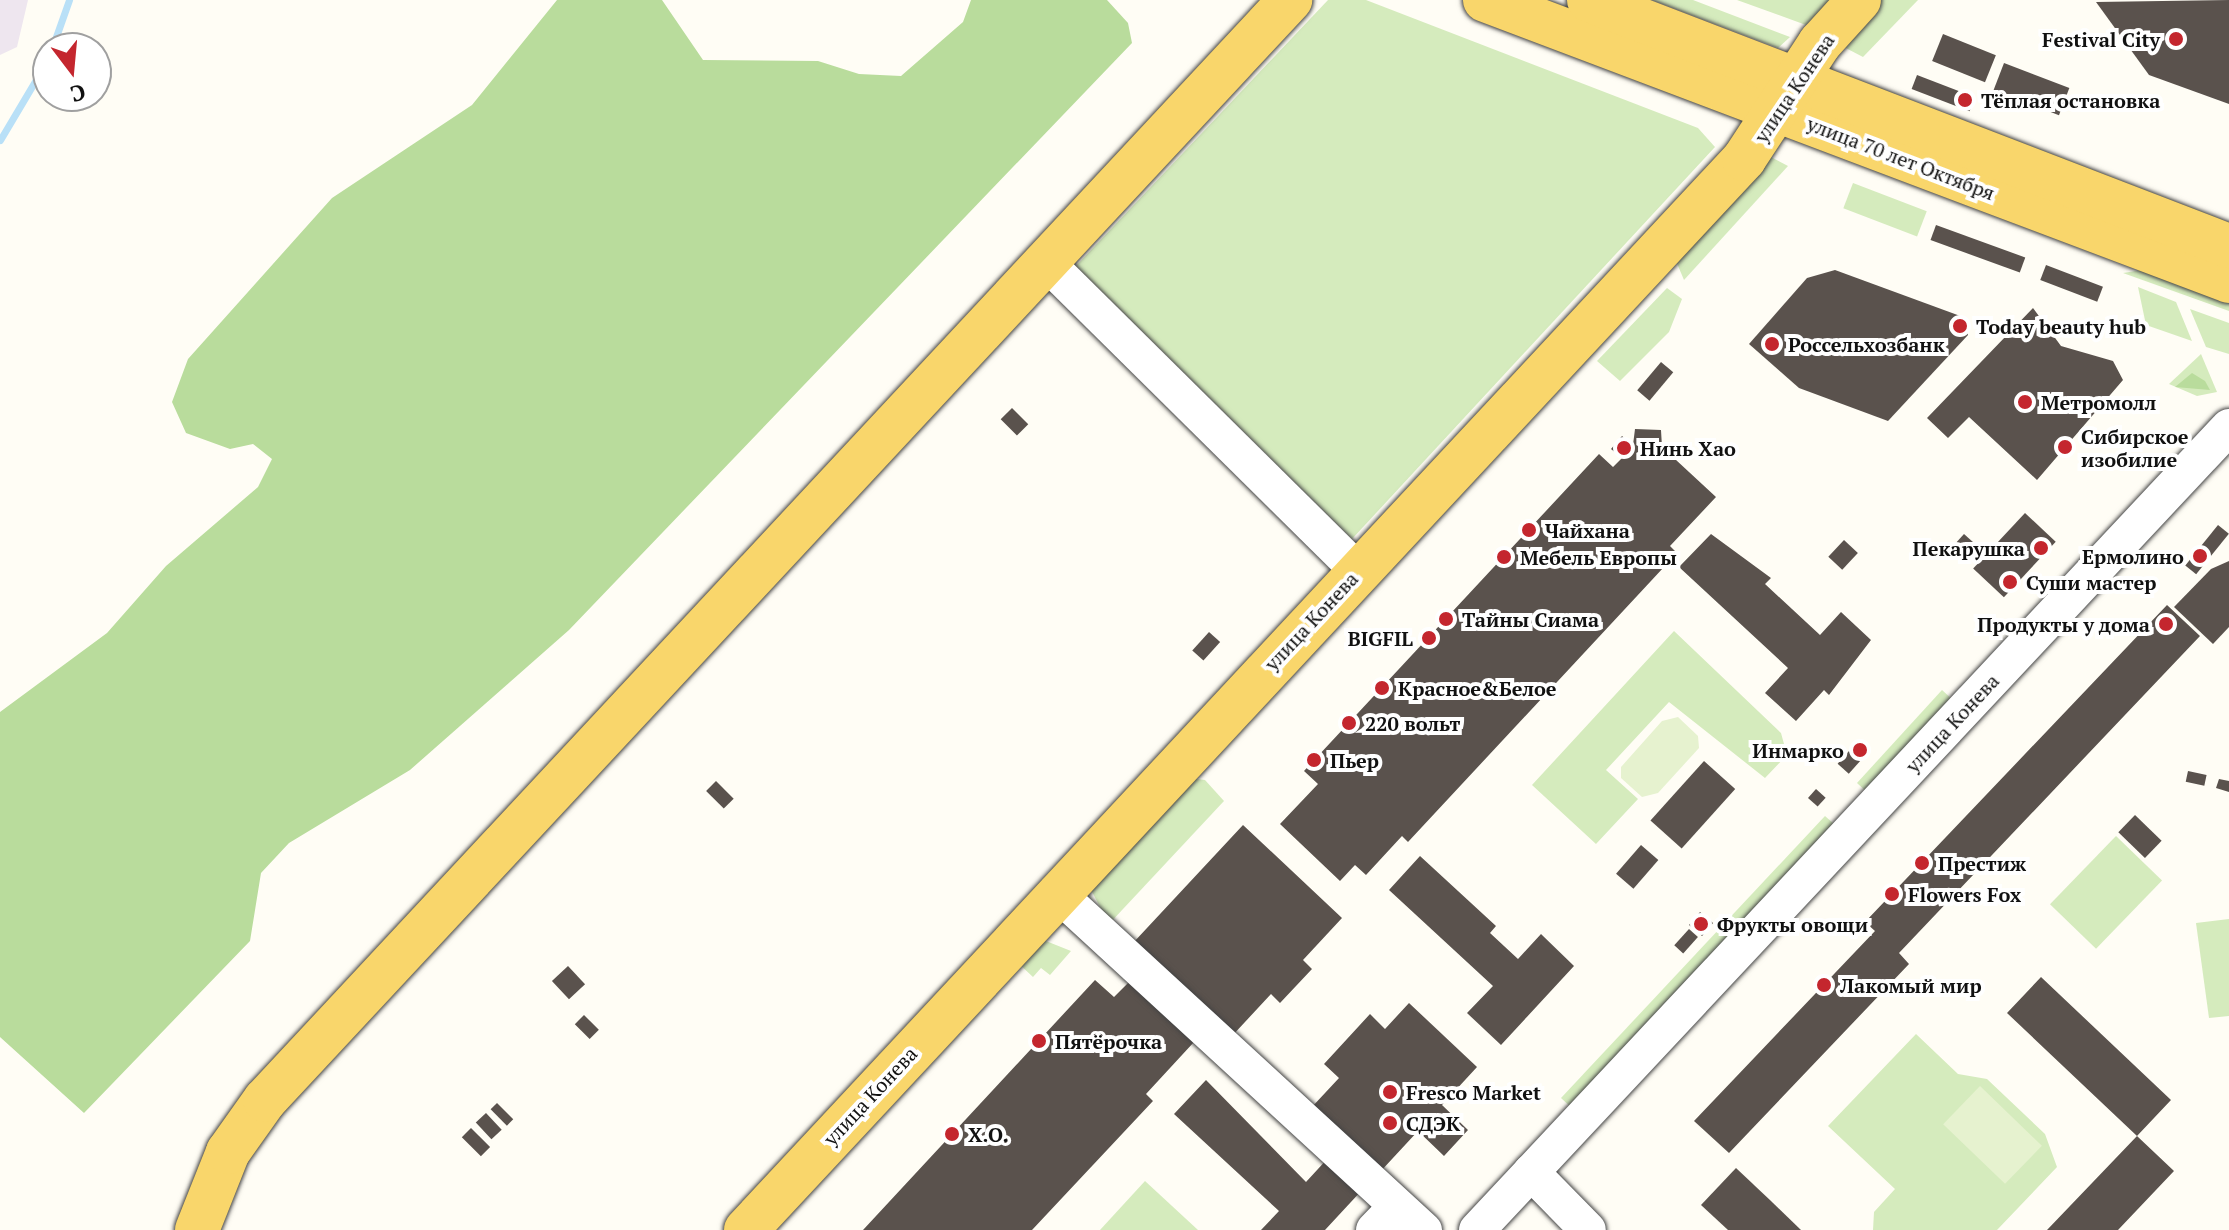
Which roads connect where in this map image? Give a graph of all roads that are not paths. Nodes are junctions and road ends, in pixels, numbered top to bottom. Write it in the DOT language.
graph roads {
  1 [pos="1290,0"];
  2 [pos="1485,0"];
  3 [pos="1589,0"];
  4 [pos="1859,0"];
  5 [pos="1788,95"];
  6 [pos="2229,246"];
  7 [pos="1050,266"];
  8 [pos="2229,281"];
  9 [pos="2229,427"];
  10 [pos="1358,571"];
  11 [pos="1056,892"];
  12 [pos="1531,1172"];
  13 [pos="1385,1218"];
  14 [pos="197,1230"];
  15 [pos="746,1230"];
  16 [pos="1424,1230"];
  17 [pos="1477,1230"];
  18 [pos="1588,1230"];
  1 -- 7 [label="main road"];
  2 -- 5 [label="main road, улица 70 лет Октября"];
  3 -- 5 [label="main road, улица 70 лет Октября"];
  4 -- 5 [label="main road, улица Конева"];
  5 -- 6 [label="main road, улица 70 лет Октября"];
  5 -- 8 [label="main road, улица 70 лет Октября"];
  5 -- 10 [label="main road, улица Конева"];
  7 -- 10 [label="street"];
  7 -- 14 [label="main road"];
  9 -- 12 [label="street, улица Конева"];
  10 -- 11 [label="main road, улица Конева"];
  11 -- 13 [label="street"];
  11 -- 15 [label="main road, улица Конева"];
  12 -- 17 [label="street, улица Конева"];
  12 -- 18 [label="street"];
  13 -- 16 [label="street"];
}
